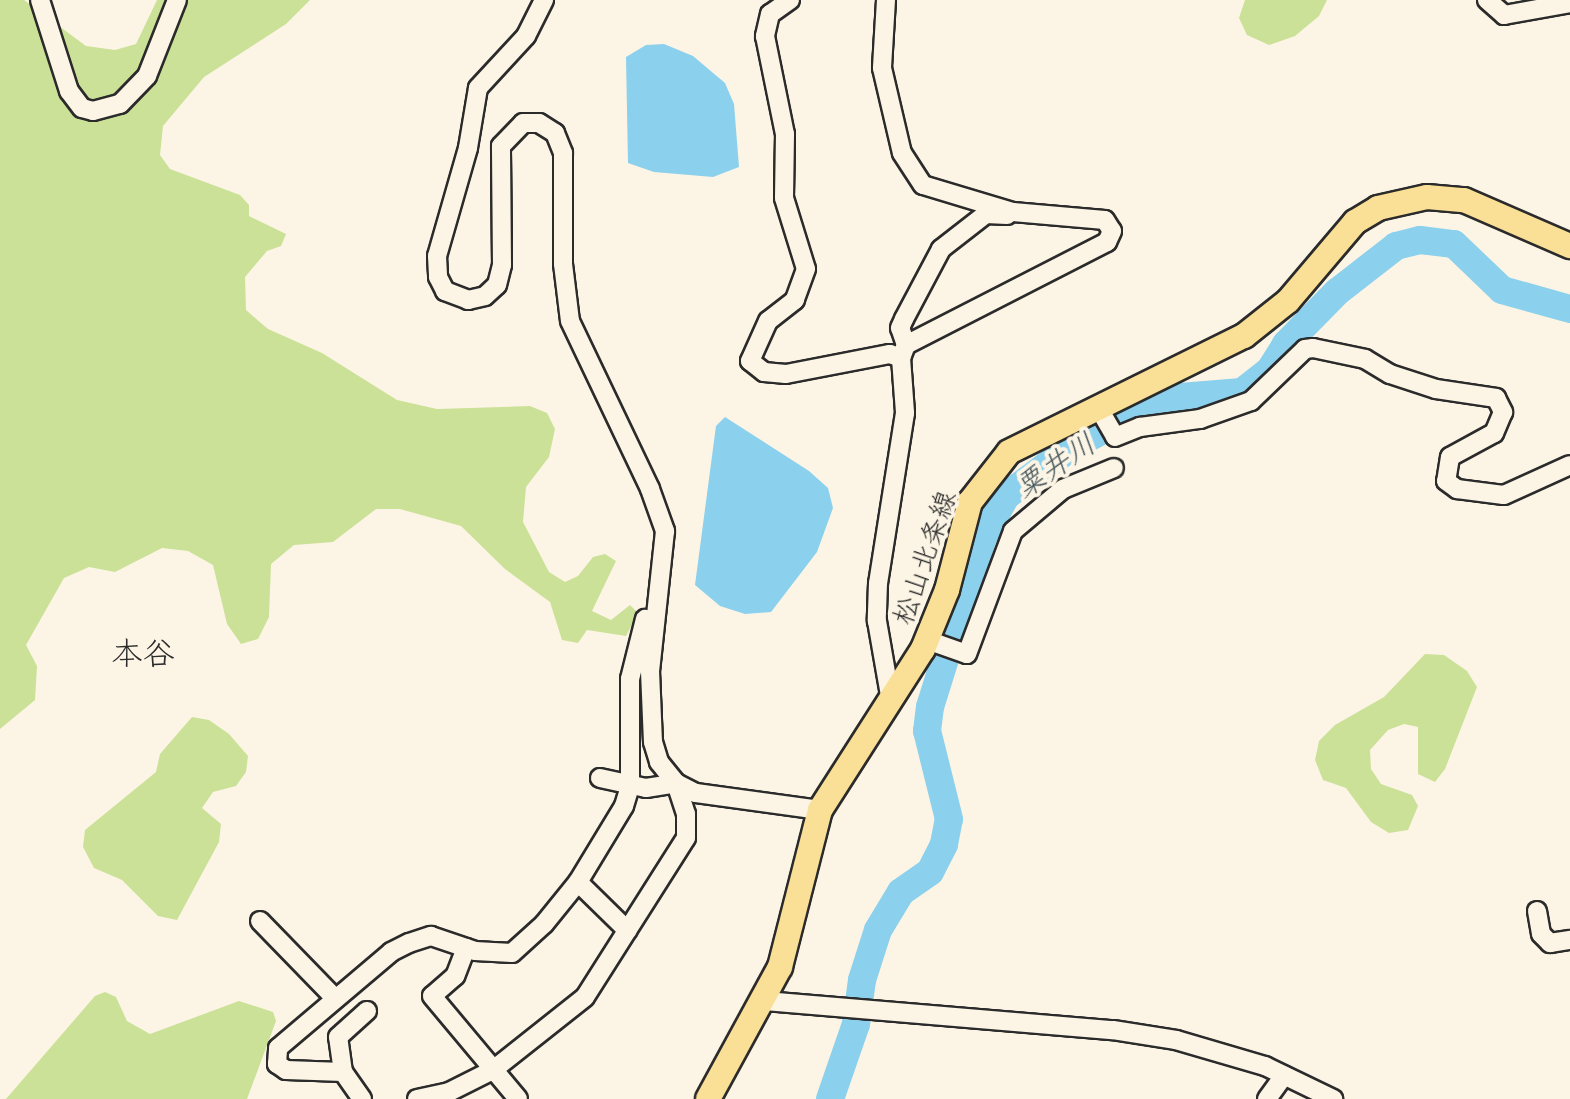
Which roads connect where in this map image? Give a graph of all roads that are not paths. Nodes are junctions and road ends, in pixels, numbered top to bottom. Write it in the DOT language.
graph roads {
  1 [pos="40,0"];
  2 [pos="177,0"];
  3 [pos="544,0"];
  4 [pos="790,0"];
  5 [pos="886,0"];
  6 [pos="1487,0"];
  7 [pos="1570,3"];
  8 [pos="1013,212"];
  9 [pos="1570,246"];
  10 [pos="903,351"];
  11 [pos="1106,420"];
  12 [pos="1570,461"];
  13 [pos="1114,468"];
  14 [pos="655,603"];
  15 [pos="934,642"];
  16 [pos="650,678"];
  17 [pos="630,679"];
  18 [pos="891,701"];
  19 [pos="600,778"];
  20 [pos="676,783"];
  21 [pos="630,786"];
  22 [pos="820,810"];
  23 [pos="578,882"];
  24 [pos="1537,911"];
  25 [pos="260,921"];
  26 [pos="627,930"];
  27 [pos="1570,940"];
  28 [pos="466,948"];
  29 [pos="335,998"];
  30 [pos="765,1001"];
  31 [pos="367,1011"];
  32 [pos="493,1070"];
  33 [pos="343,1072"];
  34 [pos="1284,1076"];
  35 [pos="1326,1097"];
  36 [pos="362,1099"];
  37 [pos="417,1099"];
  38 [pos="518,1099"];
  39 [pos="708,1099"];
  40 [pos="1267,1099"];
  1 -- 2 [label="street"];
  3 -- 14 [label="street"];
  4 -- 10 [label="street"];
  5 -- 8 [label="street"];
  6 -- 7 [label="street"];
  8 -- 10 [label="street"];
  8 -- 10 [label="street"];
  9 -- 11 [label="main road, 松山北条線"];
  10 -- 18 [label="street"];
  11 -- 12 [label="street"];
  11 -- 15 [label="main road, 松山北条線"];
  13 -- 15 [label="street"];
  14 -- 16 [label="street"];
  14 -- 17 [label="street"];
  15 -- 18 [label="main road, 松山北条線"];
  16 -- 17 [label="street"];
  16 -- 20 [label="street"];
  17 -- 21 [label="street"];
  18 -- 22 [label="main road, 松山北条線"];
  19 -- 21 [label="street"];
  20 -- 21 [label="street"];
  20 -- 22 [label="street"];
  20 -- 26 [label="street"];
  21 -- 23 [label="street"];
  22 -- 30 [label="main road, 松山北条線"];
  23 -- 26 [label="street"];
  23 -- 28 [label="street"];
  24 -- 27 [label="street"];
  25 -- 29 [label="street"];
  26 -- 32 [label="street"];
  28 -- 29 [label="street"];
  28 -- 32 [label="street"];
  29 -- 33 [label="street"];
  30 -- 34 [label="street"];
  30 -- 39 [label="main road, 松山北条線"];
  31 -- 33 [label="street"];
  32 -- 37 [label="street"];
  32 -- 38 [label="street"];
  33 -- 36 [label="street"];
  34 -- 35 [label="street"];
  34 -- 40 [label="street"];
}
